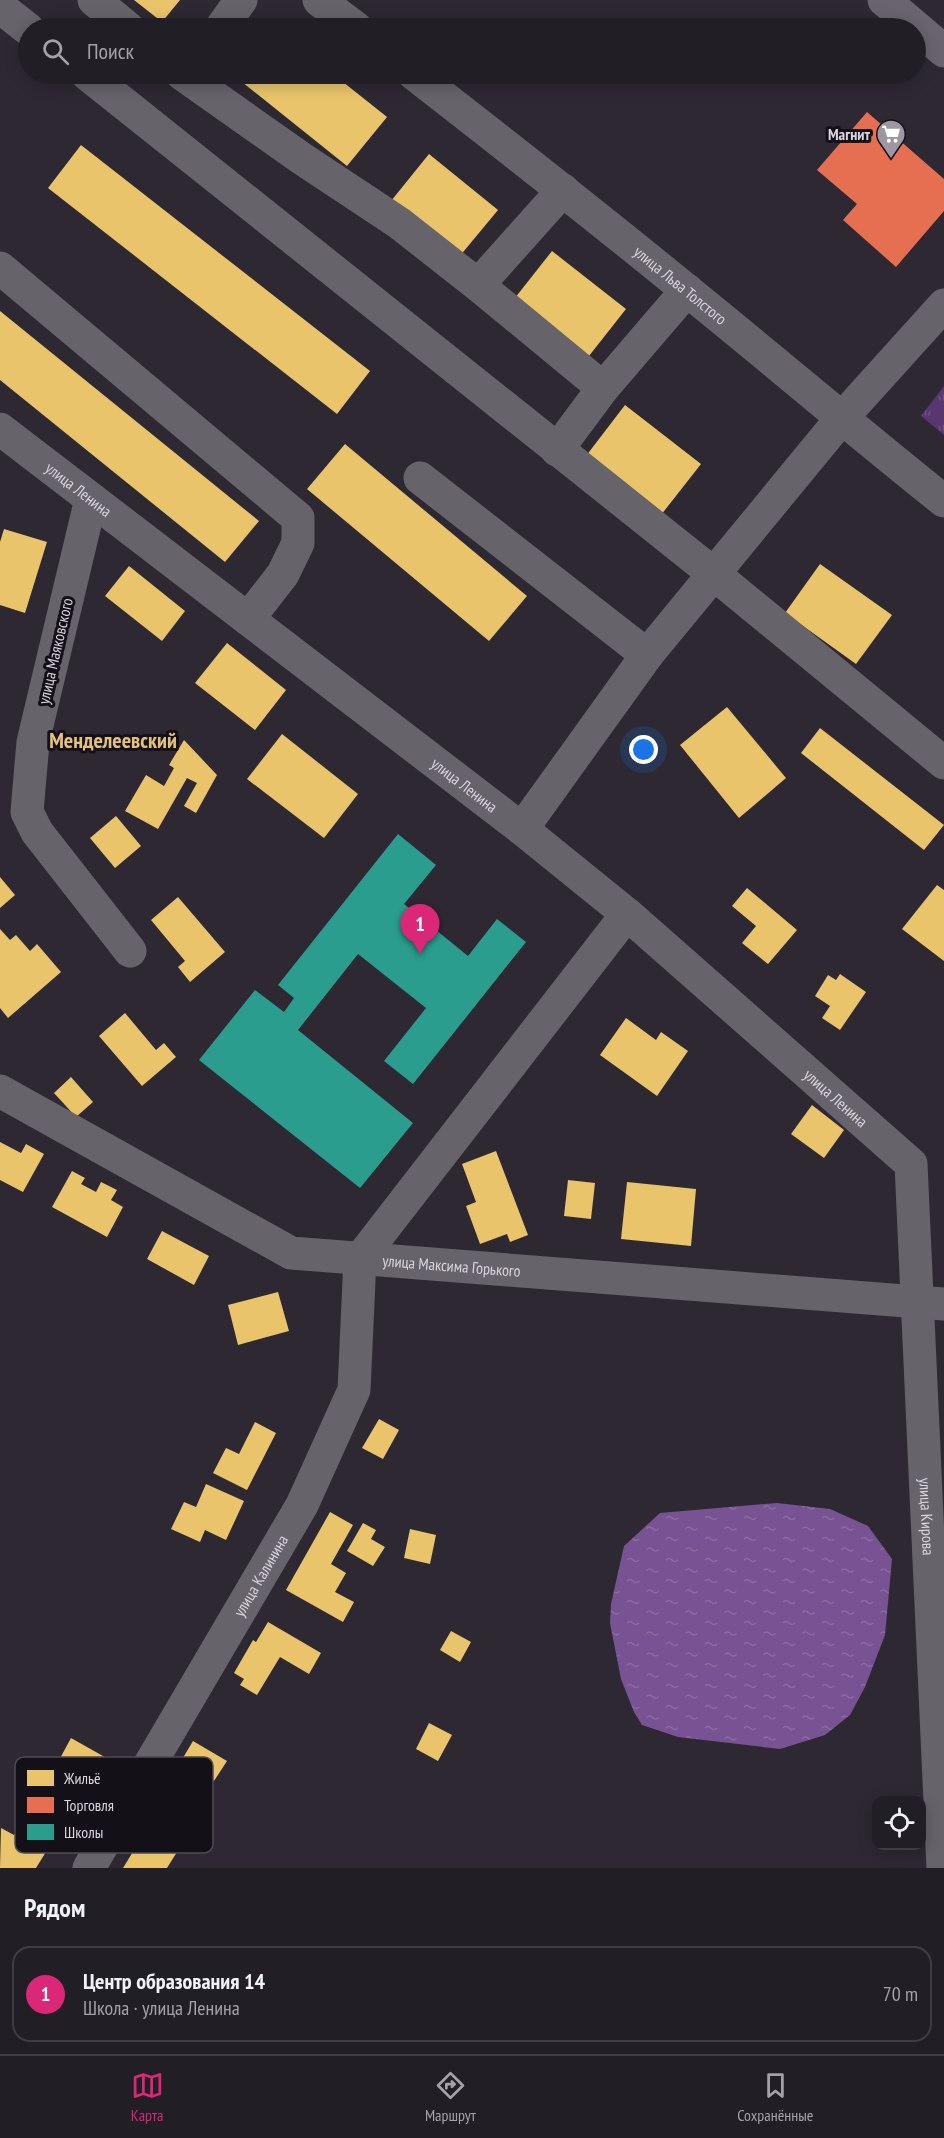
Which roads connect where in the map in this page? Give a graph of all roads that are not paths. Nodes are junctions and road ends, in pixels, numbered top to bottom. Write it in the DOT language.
graph roads {
  1 [pos="94,0"];
  2 [pos="241,0"];
  3 [pos="319,0"];
  4 [pos="884,0"];
  5 [pos="0,7"];
  6 [pos="116,18"];
  7 [pos="228,18"];
  8 [pos="343,18"];
  9 [pos="905,18"];
  10 [pos="18,20"];
  11 [pos="926,36"];
  12 [pos="944,51"];
  13 [pos="100,84"];
  14 [pos="198,84"];
  15 [pos="427,84"];
  16 [pos="563,190"];
  17 [pos="0,268"];
  18 [pos="478,285"];
  19 [pos="687,290"];
  20 [pos="944,305"];
  21 [pos="603,388"];
  22 [pos="841,419"];
  23 [pos="0,429"];
  24 [pos="557,450"];
  25 [pos="420,478"];
  26 [pos="91,499"];
  27 [pos="944,501"];
  28 [pos="714,574"];
  29 [pos="248,619"];
  30 [pos="647,655"];
  31 [pos="944,763"];
  32 [pos="522,829"];
  33 [pos="627,914"];
  34 [pos="130,951"];
  35 [pos="0,1091"];
  36 [pos="911,1164"];
  37 [pos="360,1259"];
  38 [pos="930,1303"];
  39 [pos="154,1757"];
  40 [pos="98,1853"];
  41 [pos="89,1868"];
  42 [pos="943,1868"];
  1 -- 6 [label="street"];
  2 -- 7 [label="street"];
  3 -- 8 [label="street"];
  4 -- 9 [label="main road"];
  5 -- 10 [label="street"];
  11 -- 12 [label="main road"];
  13 -- 24 [label="street"];
  14 -- 18 [label="street"];
  15 -- 16 [label="street, улица Льва Толстого"];
  16 -- 18 [label="street"];
  16 -- 19 [label="street, улица Льва Толстого"];
  17 -- 29 [label="street"];
  18 -- 21 [label="street"];
  19 -- 21 [label="street"];
  19 -- 22 [label="street, улица Льва Толстого"];
  20 -- 22 [label="street"];
  21 -- 24 [label="street"];
  22 -- 27 [label="street, улица Льва Толстого"];
  22 -- 28 [label="street"];
  23 -- 26 [label="street, улица Ленина"];
  24 -- 28 [label="street"];
  25 -- 30 [label="street"];
  26 -- 29 [label="street, улица Ленина"];
  26 -- 34 [label="street, улица Маяковского"];
  28 -- 30 [label="street"];
  28 -- 31 [label="street"];
  29 -- 32 [label="street, улица Ленина"];
  30 -- 32 [label="street"];
  32 -- 33 [label="street, улица Ленина"];
  33 -- 36 [label="street, улица Ленина"];
  33 -- 37 [label="street"];
  35 -- 37 [label="street, улица Максима Горького"];
  36 -- 38 [label="street, улица Кирова"];
  37 -- 38 [label="street, улица Максима Горького"];
  37 -- 39 [label="street, улица Калинина"];
  38 -- 42 [label="street, улица Кирова"];
  40 -- 41 [label="street, улица Калинина"];
}
